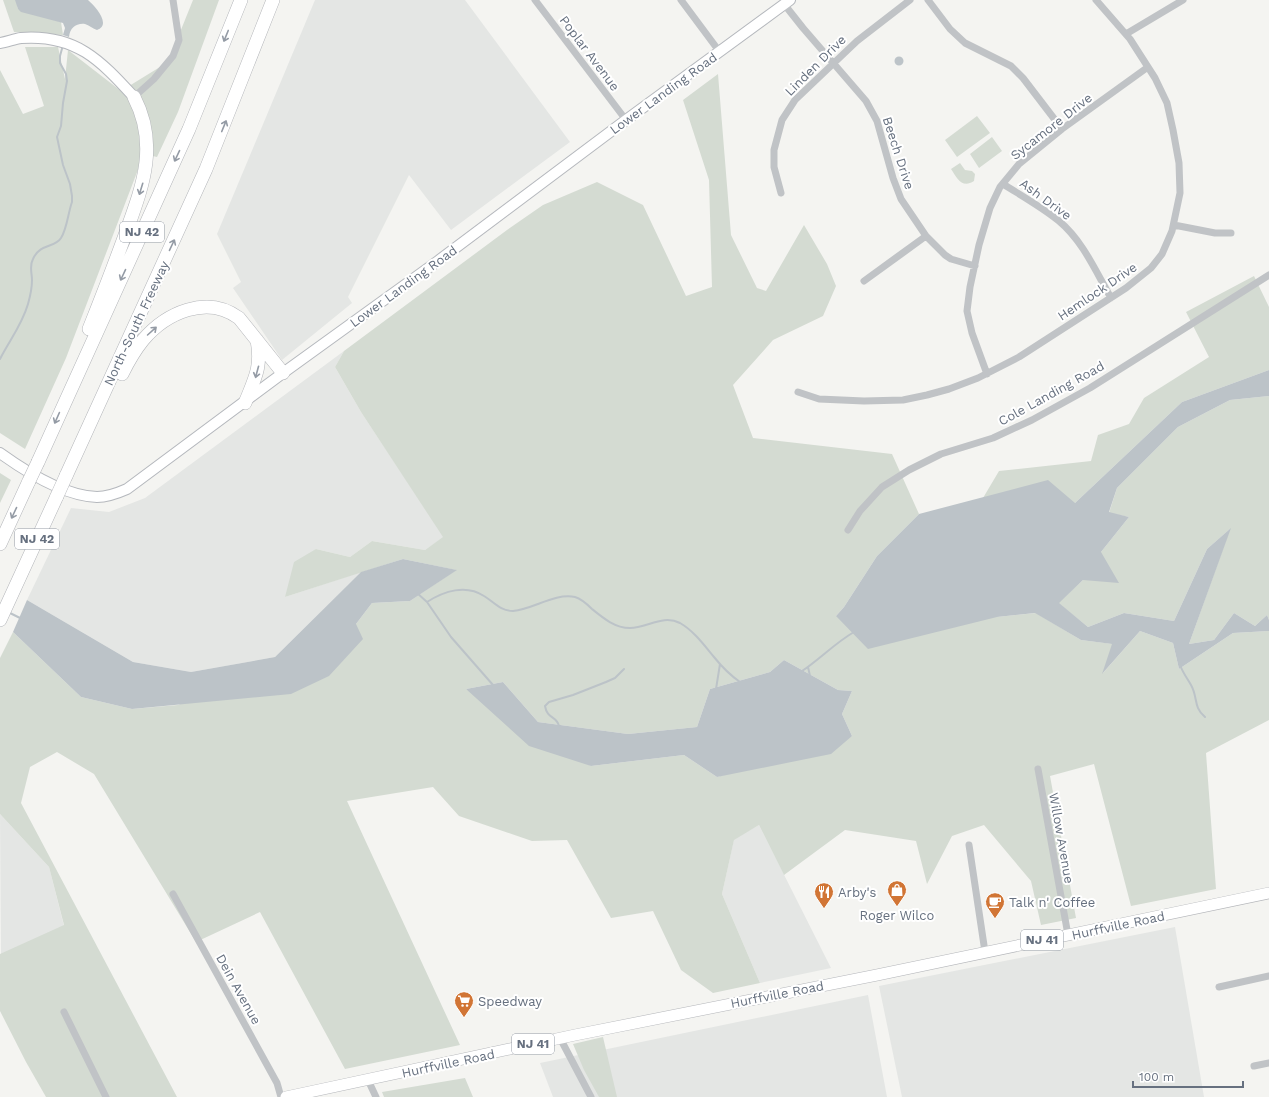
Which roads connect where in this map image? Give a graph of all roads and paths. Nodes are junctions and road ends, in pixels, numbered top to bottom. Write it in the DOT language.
graph roads {
  1 [pos="173,0"];
  2 [pos="241,0"];
  3 [pos="273,0"];
  4 [pos="536,0"];
  5 [pos="681,0"];
  6 [pos="910,0"];
  7 [pos="928,0"];
  8 [pos="1096,0"];
  9 [pos="1183,0"];
  10 [pos="787,2"];
  11 [pos="1126,34"];
  12 [pos="0,43"];
  13 [pos="719,51"];
  14 [pos="833,64"];
  15 [pos="1148,67"];
  16 [pos="134,97"];
  17 [pos="626,120"];
  18 [pos="1062,129"];
  19 [pos="1003,184"];
  20 [pos="781,193"];
  21 [pos="1174,225"];
  22 [pos="1232,232"];
  23 [pos="926,236"];
  24 [pos="975,266"];
  25 [pos="1269,275"];
  26 [pos="864,281"];
  27 [pos="1111,298"];
  28 [pos="257,340"];
  29 [pos="283,373"];
  30 [pos="988,374"];
  31 [pos="798,392"];
  32 [pos="68,394"];
  33 [pos="103,395"];
  34 [pos="245,403"];
  35 [pos="0,453"];
  36 [pos="848,530"];
  37 [pos="0,544"];
  38 [pos="0,620"];
  39 [pos="1038,769"];
  40 [pos="968,845"];
  41 [pos="1269,893"];
  42 [pos="173,894"];
  43 [pos="1068,935"];
  44 [pos="985,952"];
  45 [pos="1269,976"];
  46 [pos="1219,987"];
  47 [pos="64,1012"];
  48 [pos="560,1038"];
  49 [pos="1269,1062"];
  50 [pos="1254,1066"];
  51 [pos="368,1080"];
  52 [pos="106,1097"];
  53 [pos="282,1097"];
  54 [pos="286,1097"];
  55 [pos="376,1097"];
  56 [pos="591,1097"];
  1 -- 16 [label="street"];
  2 -- 32 [label="highway, NJ 42, one-way"];
  33 -- 3 [label="highway, North-South Freeway / NJ 42, one-way"];
  4 -- 17 [label="street, Poplar Avenue"];
  5 -- 13 [label="street"];
  6 -- 14 [label="street, Linden Drive"];
  7 -- 18 [label="street"];
  8 -- 11 [label="street, Hemlock Drive"];
  9 -- 11 [label="street"];
  10 -- 13 [label="main road, Lower Landing Road"];
  10 -- 14 [label="street, Beech Drive"];
  11 -- 15 [label="street, Hemlock Drive"];
  12 -- 16 [label="main road"];
  13 -- 17 [label="main road, Lower Landing Road"];
  14 -- 20 [label="street, Linden Drive"];
  14 -- 23 [label="street, Beech Drive"];
  15 -- 18 [label="street, Sycamore Drive"];
  15 -- 21 [label="street, Hemlock Drive"];
  16 -- 32 [label="highway, one-way"];
  17 -- 29 [label="main road, Lower Landing Road"];
  18 -- 19 [label="street, Sycamore Drive"];
  19 -- 24 [label="street, Sycamore Drive"];
  19 -- 27 [label="street, Ash Drive"];
  21 -- 22 [label="street"];
  21 -- 27 [label="street, Hemlock Drive"];
  23 -- 24 [label="street, Beech Drive"];
  23 -- 26 [label="street"];
  24 -- 30 [label="street"];
  25 -- 36 [label="street, Cole Landing Road"];
  27 -- 30 [label="street, Hemlock Drive"];
  28 -- 29 [label="highway"];
  33 -- 28 [label="highway, one-way"];
  28 -- 34 [label="highway, one-way"];
  29 -- 34 [label="main road, Lower Landing Road"];
  30 -- 31 [label="street, Hemlock Drive"];
  32 -- 37 [label="highway, NJ 42, one-way, bridge"];
  33 -- 38 [label="highway, North-South Freeway / NJ 42, bridge"];
  34 -- 35 [label="main road, Lower Landing Road"];
  39 -- 43 [label="street, Willow Avenue"];
  40 -- 44 [label="street"];
  41 -- 43 [label="main road, Hurffville Road / NJ 41"];
  42 -- 53 [label="street, Dein Avenue"];
  43 -- 44 [label="main road, Hurffville Road / NJ 41"];
  44 -- 48 [label="main road, Hurffville Road / NJ 41"];
  45 -- 46 [label="street"];
  47 -- 52 [label="street"];
  48 -- 51 [label="main road, Hurffville Road / NJ 41"];
  48 -- 56 [label="street"];
  49 -- 50 [label="street"];
  51 -- 54 [label="main road, Hurffville Road / NJ 41"];
  51 -- 55 [label="street"];
}
